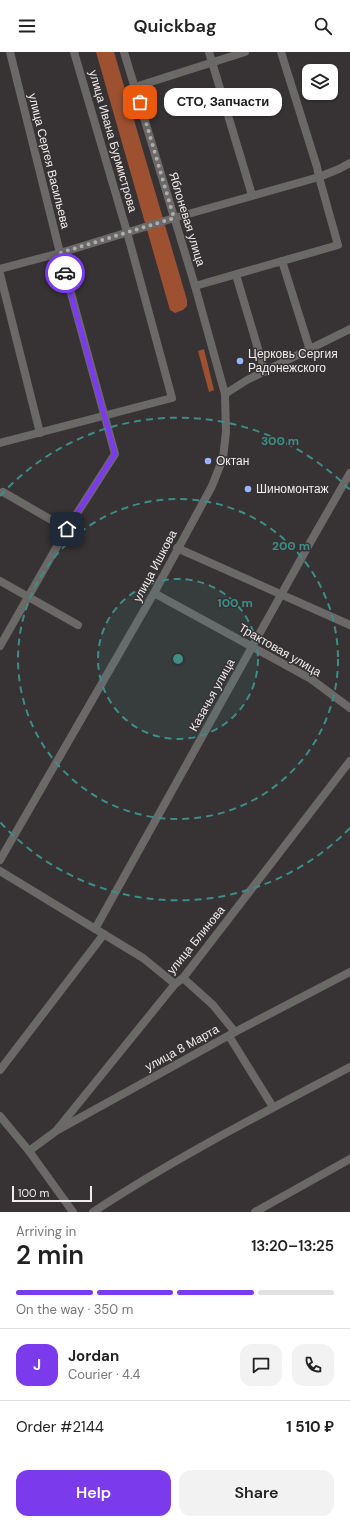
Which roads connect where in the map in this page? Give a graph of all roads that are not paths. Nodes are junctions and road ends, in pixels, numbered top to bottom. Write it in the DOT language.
graph roads {
  1 [pos="10,52"];
  2 [pos="74,52"];
  3 [pos="124,52"];
  4 [pos="209,52"];
  5 [pos="246,52"];
  6 [pos="281,52"];
  7 [pos="212,63"];
  8 [pos="135,87"];
  9 [pos="350,163"];
  10 [pos="318,177"];
  11 [pos="252,195"];
  12 [pos="174,218"];
  13 [pos="127,232"];
  14 [pos="60,253"];
  15 [pos="282,261"];
  16 [pos="0,268"];
  17 [pos="0,274"];
  18 [pos="236,275"];
  19 [pos="195,286"];
  20 [pos="350,329"];
  21 [pos="310,350"];
  22 [pos="265,372"];
  23 [pos="225,394"];
  24 [pos="105,417"];
  25 [pos="40,433"];
  26 [pos="0,443"];
  27 [pos="350,473"];
  28 [pos="3,492"];
  29 [pos="67,529"];
  30 [pos="177,548"];
  31 [pos="0,581"];
  32 [pos="154,593"];
  33 [pos="281,594"];
  34 [pos="29,597"];
  35 [pos="78,625"];
  36 [pos="350,625"];
  37 [pos="0,646"];
  38 [pos="252,648"];
  39 [pos="350,708"];
  40 [pos="350,761"];
  41 [pos="0,860"];
  42 [pos="0,871"];
  43 [pos="95,929"];
  44 [pos="104,934"];
  45 [pos="350,972"];
  46 [pos="183,978"];
  47 [pos="175,984"];
  48 [pos="232,1034"];
  49 [pos="350,1067"];
  50 [pos="0,1070"];
  51 [pos="273,1107"];
  52 [pos="0,1116"];
  53 [pos="56,1131"];
  54 [pos="29,1150"];
  55 [pos="350,1159"];
  56 [pos="73,1212"];
  57 [pos="93,1212"];
  58 [pos="255,1212"];
  1 -- 14 [label="street, улица Сергея Васильева"];
  2 -- 13 [label="street, улица Ивана Бурмистрова"];
  3 -- 8 [label="street, Яблоневая улица"];
  4 -- 7 [label="street"];
  5 -- 7 [label="street"];
  6 -- 10 [label="street"];
  7 -- 8 [label="street"];
  7 -- 11 [label="street"];
  8 -- 12 [label="street, Яблоневая улица"];
  9 -- 10 [label="street"];
  10 -- 11 [label="street"];
  10 -- 15 [label="street"];
  11 -- 12 [label="street"];
  12 -- 13 [label="street"];
  12 -- 19 [label="street, Яблоневая улица"];
  13 -- 14 [label="street"];
  13 -- 24 [label="street, улица Ивана Бурмистрова"];
  14 -- 16 [label="street"];
  14 -- 24 [label="street, улица Сергея Васильева"];
  15 -- 18 [label="street"];
  15 -- 21 [label="street"];
  17 -- 25 [label="street"];
  18 -- 19 [label="street"];
  18 -- 22 [label="street"];
  19 -- 23 [label="street, Яблоневая улица"];
  20 -- 21 [label="street"];
  21 -- 22 [label="street"];
  22 -- 23 [label="street"];
  23 -- 30 [label="street, улица Ишкова"];
  24 -- 25 [label="street"];
  24 -- 29 [label="street, улица Сергея Васильева"];
  25 -- 26 [label="street"];
  27 -- 33 [label="street, Казачья улица"];
  28 -- 29 [label="street"];
  29 -- 34 [label="street, улица Сергея Васильева"];
  30 -- 32 [label="street, улица Ишкова"];
  30 -- 33 [label="street"];
  31 -- 34 [label="street"];
  32 -- 38 [label="street, Трактовая улица"];
  32 -- 41 [label="street, улица Ишкова"];
  33 -- 36 [label="street"];
  33 -- 38 [label="street, Казачья улица"];
  34 -- 35 [label="street"];
  34 -- 37 [label="street, улица Сергея Васильева"];
  38 -- 39 [label="street, Трактовая улица"];
  38 -- 43 [label="street, Казачья улица"];
  40 -- 46 [label="street, улица Блинова"];
  42 -- 43 [label="street"];
  43 -- 44 [label="street"];
  44 -- 47 [label="street"];
  44 -- 50 [label="street"];
  45 -- 48 [label="street, улица 8 Марта"];
  46 -- 47 [label="street, улица Блинова"];
  46 -- 48 [label="street"];
  47 -- 53 [label="street, улица Блинова"];
  48 -- 51 [label="street"];
  48 -- 53 [label="street, улица 8 Марта"];
  49 -- 51 [label="street"];
  51 -- 57 [label="street"];
  52 -- 54 [label="street"];
  53 -- 54 [label="street, улица 8 Марта"];
  54 -- 56 [label="street"];
  55 -- 58 [label="street"];
}
